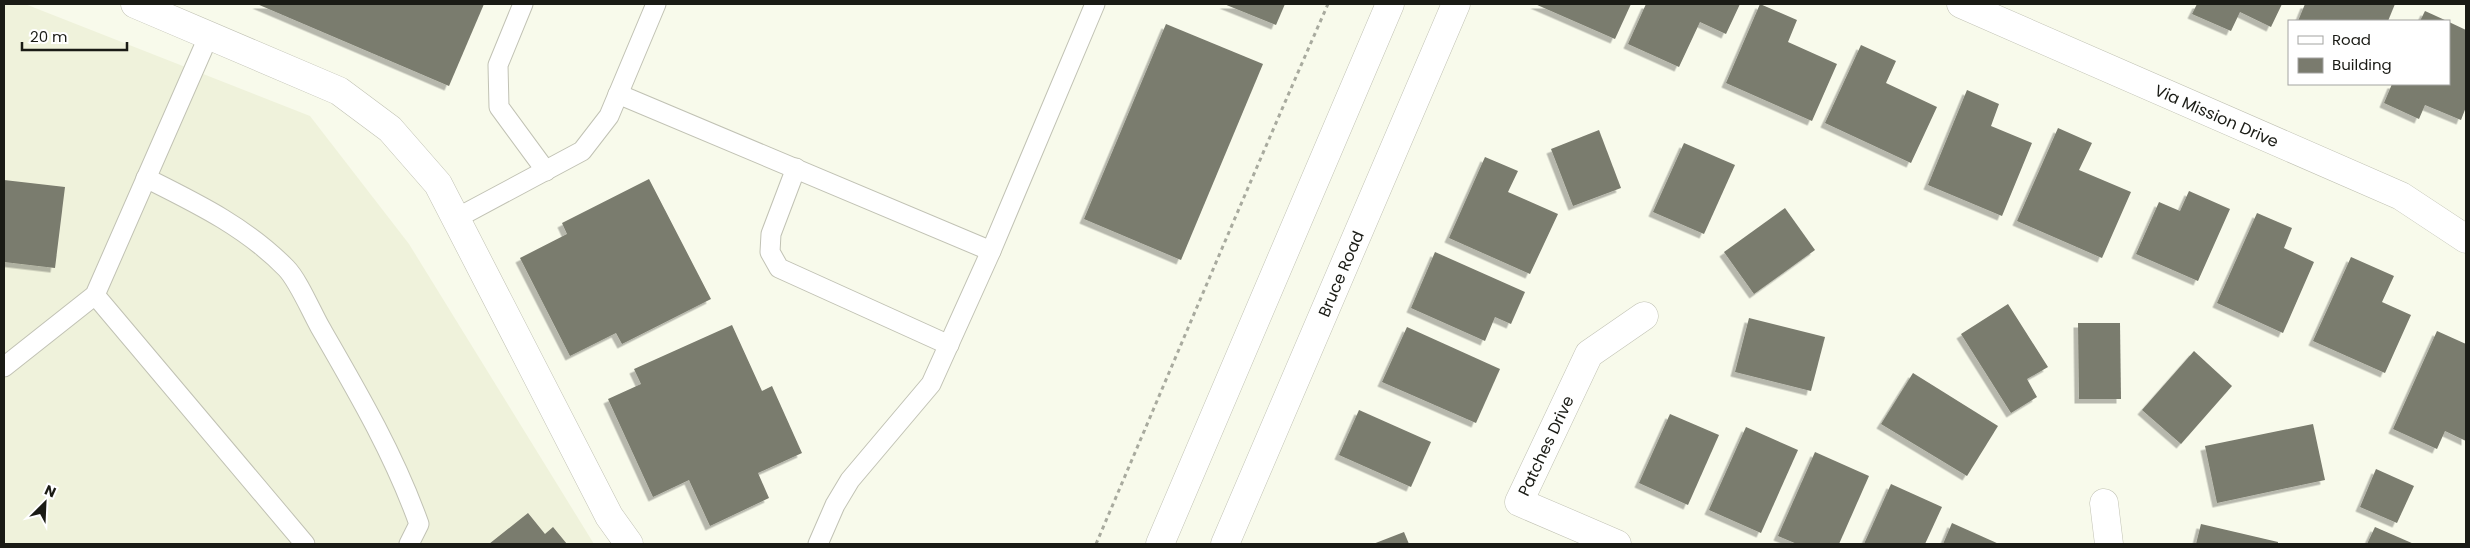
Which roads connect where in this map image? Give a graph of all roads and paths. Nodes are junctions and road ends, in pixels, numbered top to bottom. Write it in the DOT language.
graph roads {
  1 [pos="135,4"];
  2 [pos="523,4"];
  3 [pos="656,4"];
  4 [pos="1096,4"];
  5 [pos="1328,4"];
  6 [pos="1390,4"];
  7 [pos="1456,4"];
  8 [pos="1961,4"];
  9 [pos="209,35"];
  10 [pos="618,94"];
  11 [pos="796,168"];
  12 [pos="546,171"];
  13 [pos="146,178"];
  14 [pos="455,219"];
  15 [pos="2466,239"];
  16 [pos="991,251"];
  17 [pos="95,295"];
  18 [pos="1644,316"];
  19 [pos="949,345"];
  20 [pos="4,367"];
  21 [pos="2104,502"];
  22 [pos="305,544"];
  23 [pos="409,544"];
  24 [pos="629,544"];
  25 [pos="818,544"];
  26 [pos="1096,544"];
  27 [pos="1160,544"];
  28 [pos="1225,544"];
  29 [pos="1617,544"];
  30 [pos="2109,544"];
  1 -- 9 [label="street"];
  2 -- 12 [label="lane"];
  3 -- 10 [label="lane"];
  4 -- 16 [label="lane"];
  5 -- 26 [label="path"];
  6 -- 27 [label="street"];
  7 -- 28 [label="street, Bruce Road"];
  8 -- 15 [label="street, Via Mission Drive"];
  9 -- 13 [label="lane"];
  9 -- 14 [label="street"];
  10 -- 11 [label="lane"];
  10 -- 12 [label="lane"];
  11 -- 16 [label="lane"];
  11 -- 19 [label="lane"];
  12 -- 14 [label="lane"];
  13 -- 17 [label="lane"];
  13 -- 23 [label="lane"];
  14 -- 24 [label="street"];
  16 -- 19 [label="lane"];
  17 -- 20 [label="lane"];
  17 -- 22 [label="lane"];
  18 -- 29 [label="street, Patches Drive"];
  19 -- 25 [label="lane"];
  21 -- 30 [label="street"];
}
